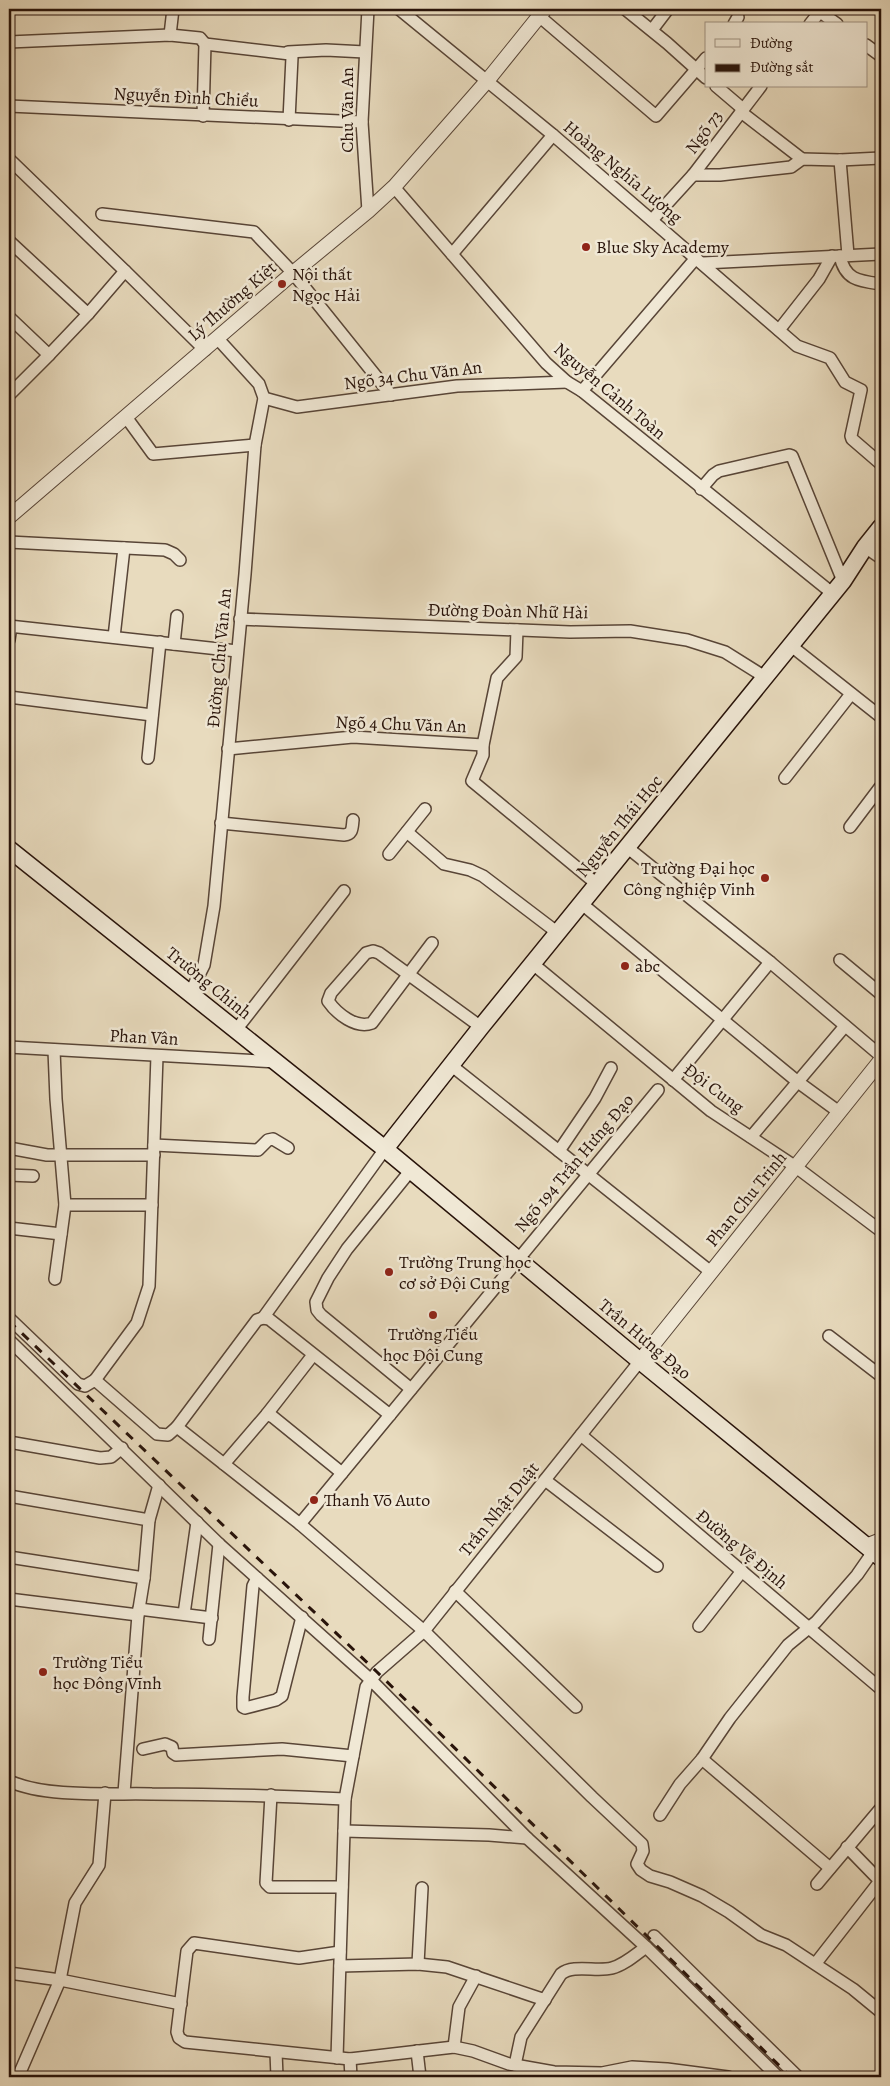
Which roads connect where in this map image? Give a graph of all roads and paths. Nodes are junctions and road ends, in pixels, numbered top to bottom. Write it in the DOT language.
graph roads {
  1 [pos="173,9"];
  2 [pos="368,9"];
  3 [pos="399,9"];
  4 [pos="625,9"];
  5 [pos="668,9"];
  6 [pos="819,10"];
  7 [pos="542,12"];
  8 [pos="811,22"];
  9 [pos="834,22"];
  10 [pos="652,30"];
  11 [pos="170,34"];
  12 [pos="9,42"];
  13 [pos="205,44"];
  14 [pos="868,46"];
  15 [pos="288,52"];
  16 [pos="365,52"];
  17 [pos="881,56"];
  18 [pos="705,59"];
  19 [pos="696,69"];
  20 [pos="705,77"];
  21 [pos="487,81"];
  22 [pos="718,88"];
  23 [pos="759,88"];
  24 [pos="9,106"];
  25 [pos="742,110"];
  26 [pos="203,116"];
  27 [pos="289,120"];
  28 [pos="362,122"];
  29 [pos="553,135"];
  30 [pos="881,158"];
  31 [pos="802,159"];
  32 [pos="9,160"];
  33 [pos="840,160"];
  34 [pos="693,176"];
  35 [pos="394,187"];
  36 [pos="368,212"];
  37 [pos="102,214"];
  38 [pos="652,220"];
  39 [pos="9,241"];
  40 [pos="452,254"];
  41 [pos="881,254"];
  42 [pos="840,256"];
  43 [pos="699,260"];
  44 [pos="125,271"];
  45 [pos="293,273"];
  46 [pos="881,284"];
  47 [pos="88,314"];
  48 [pos="9,317"];
  49 [pos="779,330"];
  50 [pos="218,339"];
  51 [pos="205,350"];
  52 [pos="49,355"];
  53 [pos="567,382"];
  54 [pos="582,391"];
  55 [pos="392,394"];
  56 [pos="9,395"];
  57 [pos="264,398"];
  58 [pos="126,417"];
  59 [pos="255,445"];
  60 [pos="881,464"];
  61 [pos="701,489"];
  62 [pos="9,517"];
  63 [pos="881,528"];
  64 [pos="9,542"];
  65 [pos="865,547"];
  66 [pos="124,548"];
  67 [pos="881,558"];
  68 [pos="180,560"];
  69 [pos="843,580"];
  70 [pos="832,594"];
  71 [pos="177,616"];
  72 [pos="240,619"];
  73 [pos="10,626"];
  74 [pos="517,630"];
  75 [pos="114,638"];
  76 [pos="9,640"];
  77 [pos="160,642"];
  78 [pos="174,644"];
  79 [pos="790,645"];
  80 [pos="238,651"];
  81 [pos="765,677"];
  82 [pos="850,694"];
  83 [pos="9,697"];
  84 [pos="879,711"];
  85 [pos="152,715"];
  86 [pos="483,745"];
  87 [pos="228,749"];
  88 [pos="148,758"];
  89 [pos="785,778"];
  90 [pos="881,786"];
  91 [pos="424,809"];
  92 [pos="353,820"];
  93 [pos="221,823"];
  94 [pos="850,827"];
  95 [pos="407,832"];
  96 [pos="628,848"];
  97 [pos="9,849"];
  98 [pos="389,854"];
  99 [pos="598,884"];
  100 [pos="344,891"];
  101 [pos="582,904"];
  102 [pos="558,933"];
  103 [pos="432,943"];
  104 [pos="840,960"];
  105 [pos="770,962"];
  106 [pos="533,964"];
  107 [pos="408,975"];
  108 [pos="190,993"];
  109 [pos="881,994"];
  110 [pos="722,1020"];
  111 [pos="845,1026"];
  112 [pos="481,1027"];
  113 [pos="236,1030"];
  114 [pos="9,1047"];
  115 [pos="54,1050"];
  116 [pos="157,1056"];
  117 [pos="881,1056"];
  118 [pos="881,1060"];
  119 [pos="277,1062"];
  120 [pos="452,1066"];
  121 [pos="611,1068"];
  122 [pos="673,1080"];
  123 [pos="798,1082"];
  124 [pos="658,1090"];
  125 [pos="839,1112"];
  126 [pos="751,1137"];
  127 [pos="9,1148"];
  128 [pos="288,1148"];
  129 [pos="385,1149"];
  130 [pos="154,1150"];
  131 [pos="559,1152"];
  132 [pos="60,1154"];
  133 [pos="796,1167"];
  134 [pos="411,1170"];
  135 [pos="588,1174"];
  136 [pos="9,1175"];
  137 [pos="34,1176"];
  138 [pos="65,1205"];
  139 [pos="152,1205"];
  140 [pos="9,1228"];
  141 [pos="881,1231"];
  142 [pos="61,1234"];
  143 [pos="518,1259"];
  144 [pos="711,1272"];
  145 [pos="55,1279"];
  146 [pos="9,1318"];
  147 [pos="262,1318"];
  148 [pos="829,1336"];
  149 [pos="9,1340"];
  150 [pos="313,1355"];
  151 [pos="640,1361"];
  152 [pos="881,1376"];
  153 [pos="95,1380"];
  154 [pos="411,1389"];
  155 [pos="267,1414"];
  156 [pos="390,1415"];
  157 [pos="177,1427"];
  158 [pos="581,1435"];
  159 [pos="9,1442"];
  160 [pos="122,1448"];
  161 [pos="224,1464"];
  162 [pos="342,1473"];
  163 [pos="545,1480"];
  164 [pos="159,1485"];
  165 [pos="9,1496"];
  166 [pos="149,1520"];
  167 [pos="197,1522"];
  168 [pos="300,1524"];
  169 [pos="219,1544"];
  170 [pos="875,1549"];
  171 [pos="9,1557"];
  172 [pos="657,1566"];
  173 [pos="742,1571"];
  174 [pos="144,1578"];
  175 [pos="257,1578"];
  176 [pos="455,1591"];
  177 [pos="9,1599"];
  178 [pos="139,1612"];
  179 [pos="184,1614"];
  180 [pos="302,1617"];
  181 [pos="212,1618"];
  182 [pos="699,1626"];
  183 [pos="808,1627"];
  184 [pos="424,1631"];
  185 [pos="209,1639"];
  186 [pos="374,1676"];
  187 [pos="881,1689"];
  188 [pos="576,1707"];
  189 [pos="143,1749"];
  190 [pos="353,1756"];
  191 [pos="702,1759"];
  192 [pos="9,1781"];
  193 [pos="105,1793"];
  194 [pos="124,1793"];
  195 [pos="271,1795"];
  196 [pos="345,1799"];
  197 [pos="879,1814"];
  198 [pos="660,1815"];
  199 [pos="344,1831"];
  200 [pos="527,1838"];
  201 [pos="847,1847"];
  202 [pos="830,1868"];
  203 [pos="881,1882"];
  204 [pos="818,1884"];
  205 [pos="342,1887"];
  206 [pos="422,1888"];
  207 [pos="654,1936"];
  208 [pos="646,1947"];
  209 [pos="340,1952"];
  210 [pos="816,1963"];
  211 [pos="418,1964"];
  212 [pos="340,1966"];
  213 [pos="9,1973"];
  214 [pos="476,1976"];
  215 [pos="60,1980"];
  216 [pos="545,2000"];
  217 [pos="180,2004"];
  218 [pos="881,2012"];
  219 [pos="454,2047"];
  220 [pos="276,2052"];
  221 [pos="417,2052"];
  222 [pos="337,2058"];
  223 [pos="350,2059"];
  224 [pos="515,2065"];
  225 [pos="665,2073"];
  226 [pos="615,2074"];
  227 [pos="553,2075"];
  228 [pos="18,2077"];
  229 [pos="277,2077"];
  230 [pos="350,2077"];
  231 [pos="420,2077"];
  232 [pos="728,2077"];
  233 [pos="778,2077"];
  234 [pos="798,2077"];
  1 -- 11 [label="street"];
  2 -- 16 [label="street, Chu Văn An"];
  3 -- 21 [label="street, Hoàng Nghĩa Lương"];
  4 -- 10 [label="street"];
  5 -- 10 [label="street"];
  6 -- 8 [label="street"];
  6 -- 9 [label="street"];
  7 -- 19 [label="street"];
  7 -- 21 [label="street, Lý Thường Kiệt"];
  10 -- 19 [label="street"];
  11 -- 12 [label="street"];
  11 -- 13 [label="street"];
  13 -- 15 [label="street"];
  13 -- 26 [label="street"];
  14 -- 17 [label="street"];
  15 -- 16 [label="street"];
  15 -- 27 [label="street"];
  16 -- 28 [label="street, Chu Văn An"];
  18 -- 19 [label="street"];
  19 -- 20 [label="street"];
  21 -- 29 [label="street, Hoàng Nghĩa Lương"];
  21 -- 35 [label="street, Lý Thường Kiệt"];
  22 -- 25 [label="street"];
  23 -- 25 [label="street, Ngõ 73"];
  24 -- 26 [label="street, Nguyễn Đình Chiểu"];
  25 -- 31 [label="street"];
  25 -- 34 [label="street, Ngõ 73"];
  26 -- 27 [label="street, Nguyễn Đình Chiểu"];
  27 -- 28 [label="street, Nguyễn Đình Chiểu"];
  28 -- 36 [label="street, Chu Văn An"];
  29 -- 38 [label="street, Hoàng Nghĩa Lương"];
  29 -- 40 [label="street"];
  30 -- 33 [label="street"];
  31 -- 33 [label="street"];
  31 -- 34 [label="street"];
  32 -- 44 [label="street"];
  33 -- 42 [label="street"];
  34 -- 38 [label="street, Ngõ 73"];
  35 -- 36 [label="street, Lý Thường Kiệt"];
  35 -- 40 [label="street, Nguyễn Cảnh Toàn"];
  36 -- 45 [label="street, Lý Thường Kiệt"];
  37 -- 45 [label="street"];
  38 -- 43 [label="street, Hoàng Nghĩa Lương"];
  39 -- 47 [label="street"];
  40 -- 53 [label="street, Nguyễn Cảnh Toàn"];
  41 -- 42 [label="street"];
  42 -- 43 [label="street"];
  42 -- 46 [label="street"];
  42 -- 49 [label="street"];
  43 -- 49 [label="street, Hoàng Nghĩa Lương"];
  43 -- 54 [label="street"];
  44 -- 47 [label="street"];
  44 -- 51 [label="street"];
  45 -- 50 [label="street, Lý Thường Kiệt"];
  45 -- 55 [label="street"];
  47 -- 52 [label="street"];
  48 -- 52 [label="street"];
  49 -- 60 [label="street, Hoàng Nghĩa Lương"];
  50 -- 51 [label="street, Lý Thường Kiệt"];
  50 -- 57 [label="street"];
  51 -- 58 [label="street, Lý Thường Kiệt"];
  52 -- 56 [label="street"];
  53 -- 54 [label="street, Nguyễn Cảnh Toàn"];
  53 -- 55 [label="street, Ngõ 34 Chu Văn An"];
  54 -- 61 [label="street, Nguyễn Cảnh Toàn"];
  55 -- 57 [label="street, Ngõ 34 Chu Văn An"];
  57 -- 59 [label="street, Đường Chu Văn An"];
  58 -- 59 [label="street"];
  58 -- 62 [label="street, Lý Thường Kiệt"];
  59 -- 72 [label="street, Đường Chu Văn An"];
  61 -- 69 [label="street"];
  61 -- 70 [label="street, Nguyễn Cảnh Toàn"];
  63 -- 65 [label="main road, Nguyễn Thái Học"];
  64 -- 66 [label="street"];
  65 -- 67 [label="street"];
  65 -- 69 [label="main road, Nguyễn Thái Học"];
  66 -- 68 [label="street"];
  66 -- 75 [label="street"];
  69 -- 70 [label="main road, Nguyễn Thái Học"];
  70 -- 79 [label="main road, Nguyễn Thái Học"];
  71 -- 78 [label="street"];
  72 -- 74 [label="street, Đường Đoàn Nhữ Hài"];
  72 -- 80 [label="street, Đường Chu Văn An"];
  73 -- 75 [label="street"];
  73 -- 76 [label="street"];
  74 -- 81 [label="street, Đường Đoàn Nhữ Hài"];
  74 -- 86 [label="street"];
  75 -- 77 [label="street"];
  77 -- 78 [label="street"];
  77 -- 85 [label="street"];
  78 -- 80 [label="street"];
  79 -- 81 [label="main road, Nguyễn Thái Học"];
  79 -- 82 [label="street"];
  80 -- 87 [label="street, Đường Chu Văn An"];
  81 -- 96 [label="main road, Nguyễn Thái Học"];
  82 -- 84 [label="street"];
  82 -- 89 [label="street"];
  83 -- 85 [label="street"];
  85 -- 88 [label="street"];
  86 -- 87 [label="street, Ngõ 4 Chu Văn An"];
  86 -- 99 [label="street"];
  87 -- 93 [label="street, Đường Chu Văn An"];
  90 -- 94 [label="street"];
  91 -- 95 [label="street"];
  92 -- 93 [label="street"];
  93 -- 108 [label="street, Đường Chu Văn An"];
  95 -- 98 [label="street"];
  95 -- 102 [label="street"];
  96 -- 99 [label="main road, Nguyễn Thái Học"];
  96 -- 105 [label="street"];
  97 -- 108 [label="main road, Trường Chinh"];
  99 -- 101 [label="main road, Nguyễn Thái Học"];
  100 -- 113 [label="street"];
  101 -- 102 [label="main road, Nguyễn Thái Học"];
  101 -- 110 [label="street"];
  102 -- 106 [label="main road, Nguyễn Thái Học"];
  103 -- 107 [label="street"];
  104 -- 109 [label="street"];
  105 -- 110 [label="street"];
  105 -- 111 [label="street"];
  106 -- 112 [label="main road, Nguyễn Thái Học"];
  106 -- 122 [label="street, Đội Cung"];
  107 -- 107 [label="street"];
  107 -- 112 [label="street"];
  108 -- 113 [label="main road, Trường Chinh"];
  110 -- 122 [label="street"];
  110 -- 123 [label="street"];
  111 -- 117 [label="street"];
  111 -- 123 [label="street"];
  112 -- 120 [label="main road, Nguyễn Thái Học"];
  113 -- 119 [label="main road, Trường Chinh"];
  114 -- 115 [label="street, Phan Vân"];
  115 -- 116 [label="street, Phan Vân"];
  115 -- 132 [label="street"];
  116 -- 119 [label="street, Phan Vân"];
  116 -- 130 [label="street"];
  118 -- 125 [label="street, Phan Chu Trinh"];
  119 -- 129 [label="main road, Trường Chinh"];
  120 -- 129 [label="main road, Nguyễn Thái Học"];
  120 -- 131 [label="street"];
  121 -- 131 [label="street"];
  122 -- 126 [label="street, Đội Cung"];
  123 -- 125 [label="street"];
  123 -- 126 [label="street"];
  124 -- 135 [label="street, Ngõ 194 Trần Hưng Đạo"];
  125 -- 133 [label="street, Phan Chu Trinh"];
  126 -- 133 [label="street, Đội Cung"];
  127 -- 132 [label="street"];
  128 -- 130 [label="street"];
  129 -- 134 [label="main road, Trần Hưng Đạo"];
  129 -- 147 [label="street"];
  130 -- 132 [label="street"];
  130 -- 139 [label="street"];
  131 -- 135 [label="street"];
  132 -- 138 [label="street"];
  133 -- 141 [label="street, Đội Cung"];
  133 -- 144 [label="street, Phan Chu Trinh"];
  134 -- 143 [label="main road, Trần Hưng Đạo"];
  134 -- 154 [label="street"];
  135 -- 143 [label="street, Ngõ 194 Trần Hưng Đạo"];
  135 -- 144 [label="street"];
  136 -- 137 [label="street"];
  138 -- 139 [label="street"];
  138 -- 142 [label="street"];
  139 -- 153 [label="street"];
  140 -- 142 [label="street"];
  142 -- 145 [label="street"];
  143 -- 151 [label="main road, Trần Hưng Đạo"];
  143 -- 154 [label="street, Ngõ 194 Trần Hưng Đạo"];
  144 -- 151 [label="street, Phan Chu Trinh"];
  146 -- 153 [label="street"];
  147 -- 150 [label="street"];
  147 -- 157 [label="street"];
  148 -- 152 [label="street"];
  149 -- 160 [label="street"];
  150 -- 155 [label="street"];
  150 -- 156 [label="street"];
  151 -- 158 [label="street, Trần Nhật Duật"];
  151 -- 170 [label="main road, Trần Hưng Đạo"];
  153 -- 157 [label="street"];
  154 -- 156 [label="street, Ngõ 194 Trần Hưng Đạo"];
  155 -- 161 [label="street"];
  155 -- 162 [label="street"];
  156 -- 162 [label="street, Ngõ 194 Trần Hưng Đạo"];
  157 -- 161 [label="street"];
  158 -- 163 [label="street, Trần Nhật Duật"];
  158 -- 173 [label="street, Đường Vệ Định"];
  159 -- 160 [label="street"];
  160 -- 164 [label="street"];
  161 -- 168 [label="street"];
  162 -- 168 [label="street, Ngõ 194 Trần Hưng Đạo"];
  163 -- 172 [label="street"];
  163 -- 176 [label="street, Trần Nhật Duật"];
  164 -- 166 [label="street"];
  164 -- 167 [label="street"];
  165 -- 166 [label="street"];
  166 -- 174 [label="street"];
  167 -- 169 [label="street"];
  167 -- 179 [label="street"];
  168 -- 184 [label="street"];
  169 -- 175 [label="street"];
  169 -- 181 [label="street"];
  170 -- 183 [label="street"];
  171 -- 174 [label="street"];
  173 -- 182 [label="street"];
  173 -- 183 [label="street, Đường Vệ Định"];
  174 -- 178 [label="street"];
  175 -- 180 [label="street"];
  175 -- 180 [label="street"];
  176 -- 184 [label="street, Trần Nhật Duật"];
  176 -- 188 [label="street"];
  177 -- 178 [label="street"];
  178 -- 179 [label="street"];
  178 -- 194 [label="street"];
  179 -- 181 [label="street"];
  180 -- 186 [label="street"];
  181 -- 185 [label="street"];
  183 -- 187 [label="street, Đường Vệ Định"];
  183 -- 191 [label="street"];
  184 -- 186 [label="street, Trần Nhật Duật"];
  184 -- 210 [label="street"];
  186 -- 190 [label="street"];
  186 -- 200 [label="street"];
  189 -- 190 [label="street"];
  190 -- 196 [label="street"];
  191 -- 198 [label="street"];
  191 -- 202 [label="street"];
  192 -- 193 [label="street"];
  193 -- 194 [label="street"];
  193 -- 215 [label="street"];
  194 -- 195 [label="street"];
  195 -- 196 [label="street"];
  195 -- 205 [label="street"];
  196 -- 199 [label="street"];
  197 -- 201 [label="street"];
  199 -- 200 [label="street"];
  199 -- 205 [label="street"];
  200 -- 208 [label="street"];
  201 -- 202 [label="street"];
  201 -- 203 [label="street"];
  202 -- 204 [label="street"];
  203 -- 210 [label="street"];
  205 -- 209 [label="street"];
  206 -- 211 [label="street"];
  207 -- 234 [label="street"];
  208 -- 216 [label="street"];
  208 -- 233 [label="street"];
  209 -- 212 [label="street"];
  209 -- 217 [label="street"];
  210 -- 218 [label="street"];
  211 -- 212 [label="street"];
  211 -- 214 [label="street"];
  212 -- 222 [label="street"];
  213 -- 215 [label="street"];
  214 -- 216 [label="street"];
  214 -- 219 [label="street"];
  215 -- 217 [label="street"];
  215 -- 228 [label="street"];
  216 -- 224 [label="street"];
  217 -- 220 [label="street"];
  219 -- 221 [label="street"];
  219 -- 224 [label="street"];
  220 -- 222 [label="street"];
  220 -- 229 [label="street"];
  221 -- 223 [label="street"];
  221 -- 231 [label="street"];
  222 -- 223 [label="street"];
  223 -- 230 [label="street"];
  224 -- 227 [label="street"];
  225 -- 226 [label="street"];
  225 -- 232 [label="street"];
  226 -- 227 [label="street"];
}
